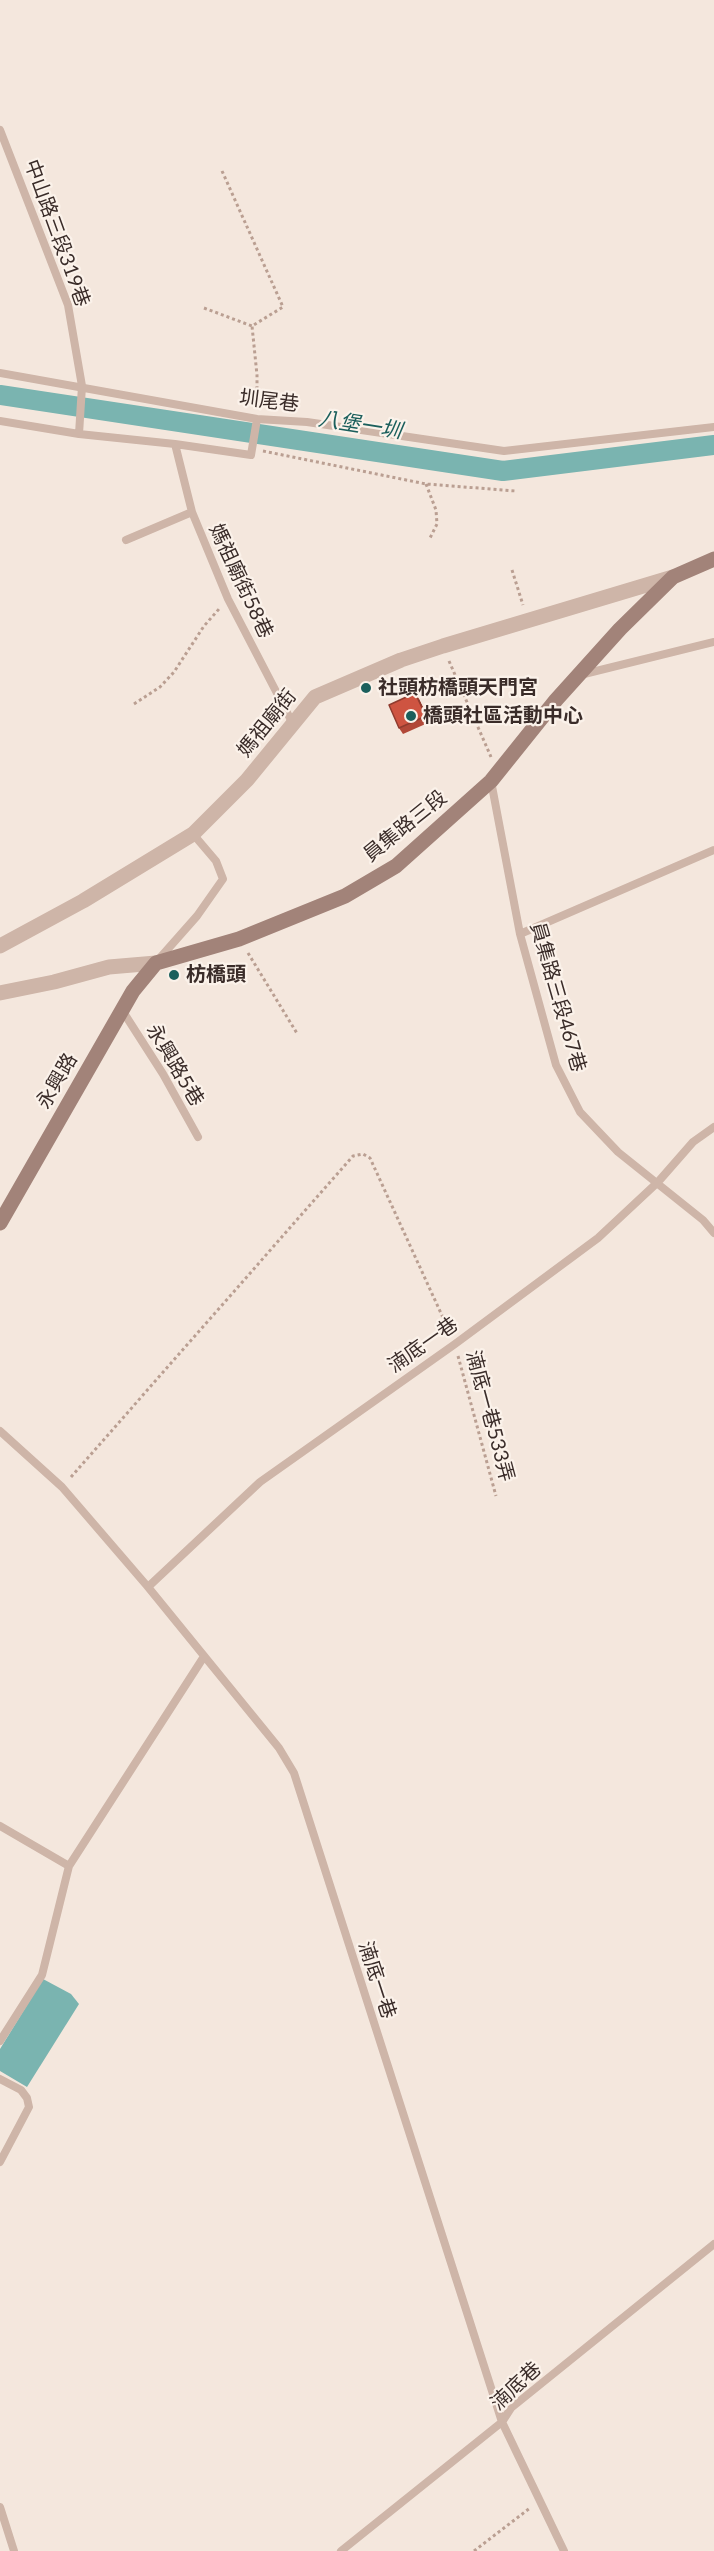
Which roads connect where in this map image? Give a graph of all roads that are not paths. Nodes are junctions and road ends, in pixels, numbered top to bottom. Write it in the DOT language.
graph roads {
  1 [pos="0,130"];
  2 [pos="0,373"];
  3 [pos="82,386"];
  4 [pos="257,419"];
  5 [pos="0,421"];
  6 [pos="714,427"];
  7 [pos="78,434"];
  8 [pos="175,444"];
  9 [pos="192,512"];
  10 [pos="126,540"];
  11 [pos="714,559"];
  12 [pos="673,577"];
  13 [pos="714,642"];
  14 [pos="577,676"];
  15 [pos="293,725"];
  16 [pos="491,781"];
  17 [pos="193,834"];
  18 [pos="714,850"];
  19 [pos="520,934"];
  20 [pos="0,946"];
  21 [pos="156,963"];
  22 [pos="0,993"];
  23 [pos="123,1010"];
  24 [pos="714,1127"];
  25 [pos="198,1137"];
  26 [pos="658,1182"];
  27 [pos="0,1223"];
  28 [pos="714,1233"];
  29 [pos="0,1431"];
  30 [pos="148,1587"];
  31 [pos="203,1659"];
  32 [pos="0,1826"];
  33 [pos="69,1866"];
  34 [pos="0,2041"];
  35 [pos="0,2079"];
  36 [pos="0,2162"];
  37 [pos="714,2244"];
  38 [pos="502,2422"];
  39 [pos="0,2507"];
  40 [pos="14,2551"];
  41 [pos="341,2551"];
  42 [pos="564,2551"];
  1 -- 3 [label="lane, 中山路三段319巷"];
  2 -- 3 [label="lane, 圳尾巷"];
  3 -- 4 [label="lane, 圳尾巷"];
  3 -- 7 [label="lane, 中山路三段319巷"];
  4 -- 6 [label="lane, 圳尾巷"];
  4 -- 8 [label="lane"];
  5 -- 7 [label="lane"];
  7 -- 8 [label="lane"];
  8 -- 9 [label="lane, 媽祖廟街58巷"];
  9 -- 10 [label="lane"];
  9 -- 15 [label="lane, 媽祖廟街58巷"];
  11 -- 12 [label="street, 員集路三段"];
  12 -- 14 [label="street, 員集路三段"];
  12 -- 15 [label="street, 媽祖廟街"];
  13 -- 14 [label="lane"];
  14 -- 16 [label="street, 員集路三段"];
  15 -- 17 [label="street, 媽祖廟街"];
  16 -- 19 [label="lane, 員集路三段467巷"];
  16 -- 21 [label="street, 員集路三段"];
  17 -- 20 [label="street, 媽祖廟街"];
  17 -- 21 [label="lane"];
  18 -- 19 [label="lane"];
  19 -- 26 [label="lane, 員集路三段467巷"];
  21 -- 22 [label="street, 員集路三段"];
  21 -- 23 [label="street, 永興路"];
  23 -- 25 [label="lane, 永興路5巷"];
  23 -- 27 [label="street, 永興路"];
  24 -- 26 [label="lane, 湳底一巷"];
  26 -- 28 [label="lane, 員集路三段467巷"];
  26 -- 30 [label="lane, 湳底一巷"];
  29 -- 30 [label="lane, 湳底一巷"];
  30 -- 31 [label="lane, 湳底一巷"];
  31 -- 33 [label="lane"];
  31 -- 38 [label="lane, 湳底一巷"];
  32 -- 33 [label="lane"];
  33 -- 34 [label="lane"];
  35 -- 36 [label="lane"];
  37 -- 38 [label="lane, 湳底巷"];
  38 -- 41 [label="lane, 湳底巷"];
  38 -- 42 [label="lane, 湳底一巷"];
  39 -- 40 [label="lane"];
}
